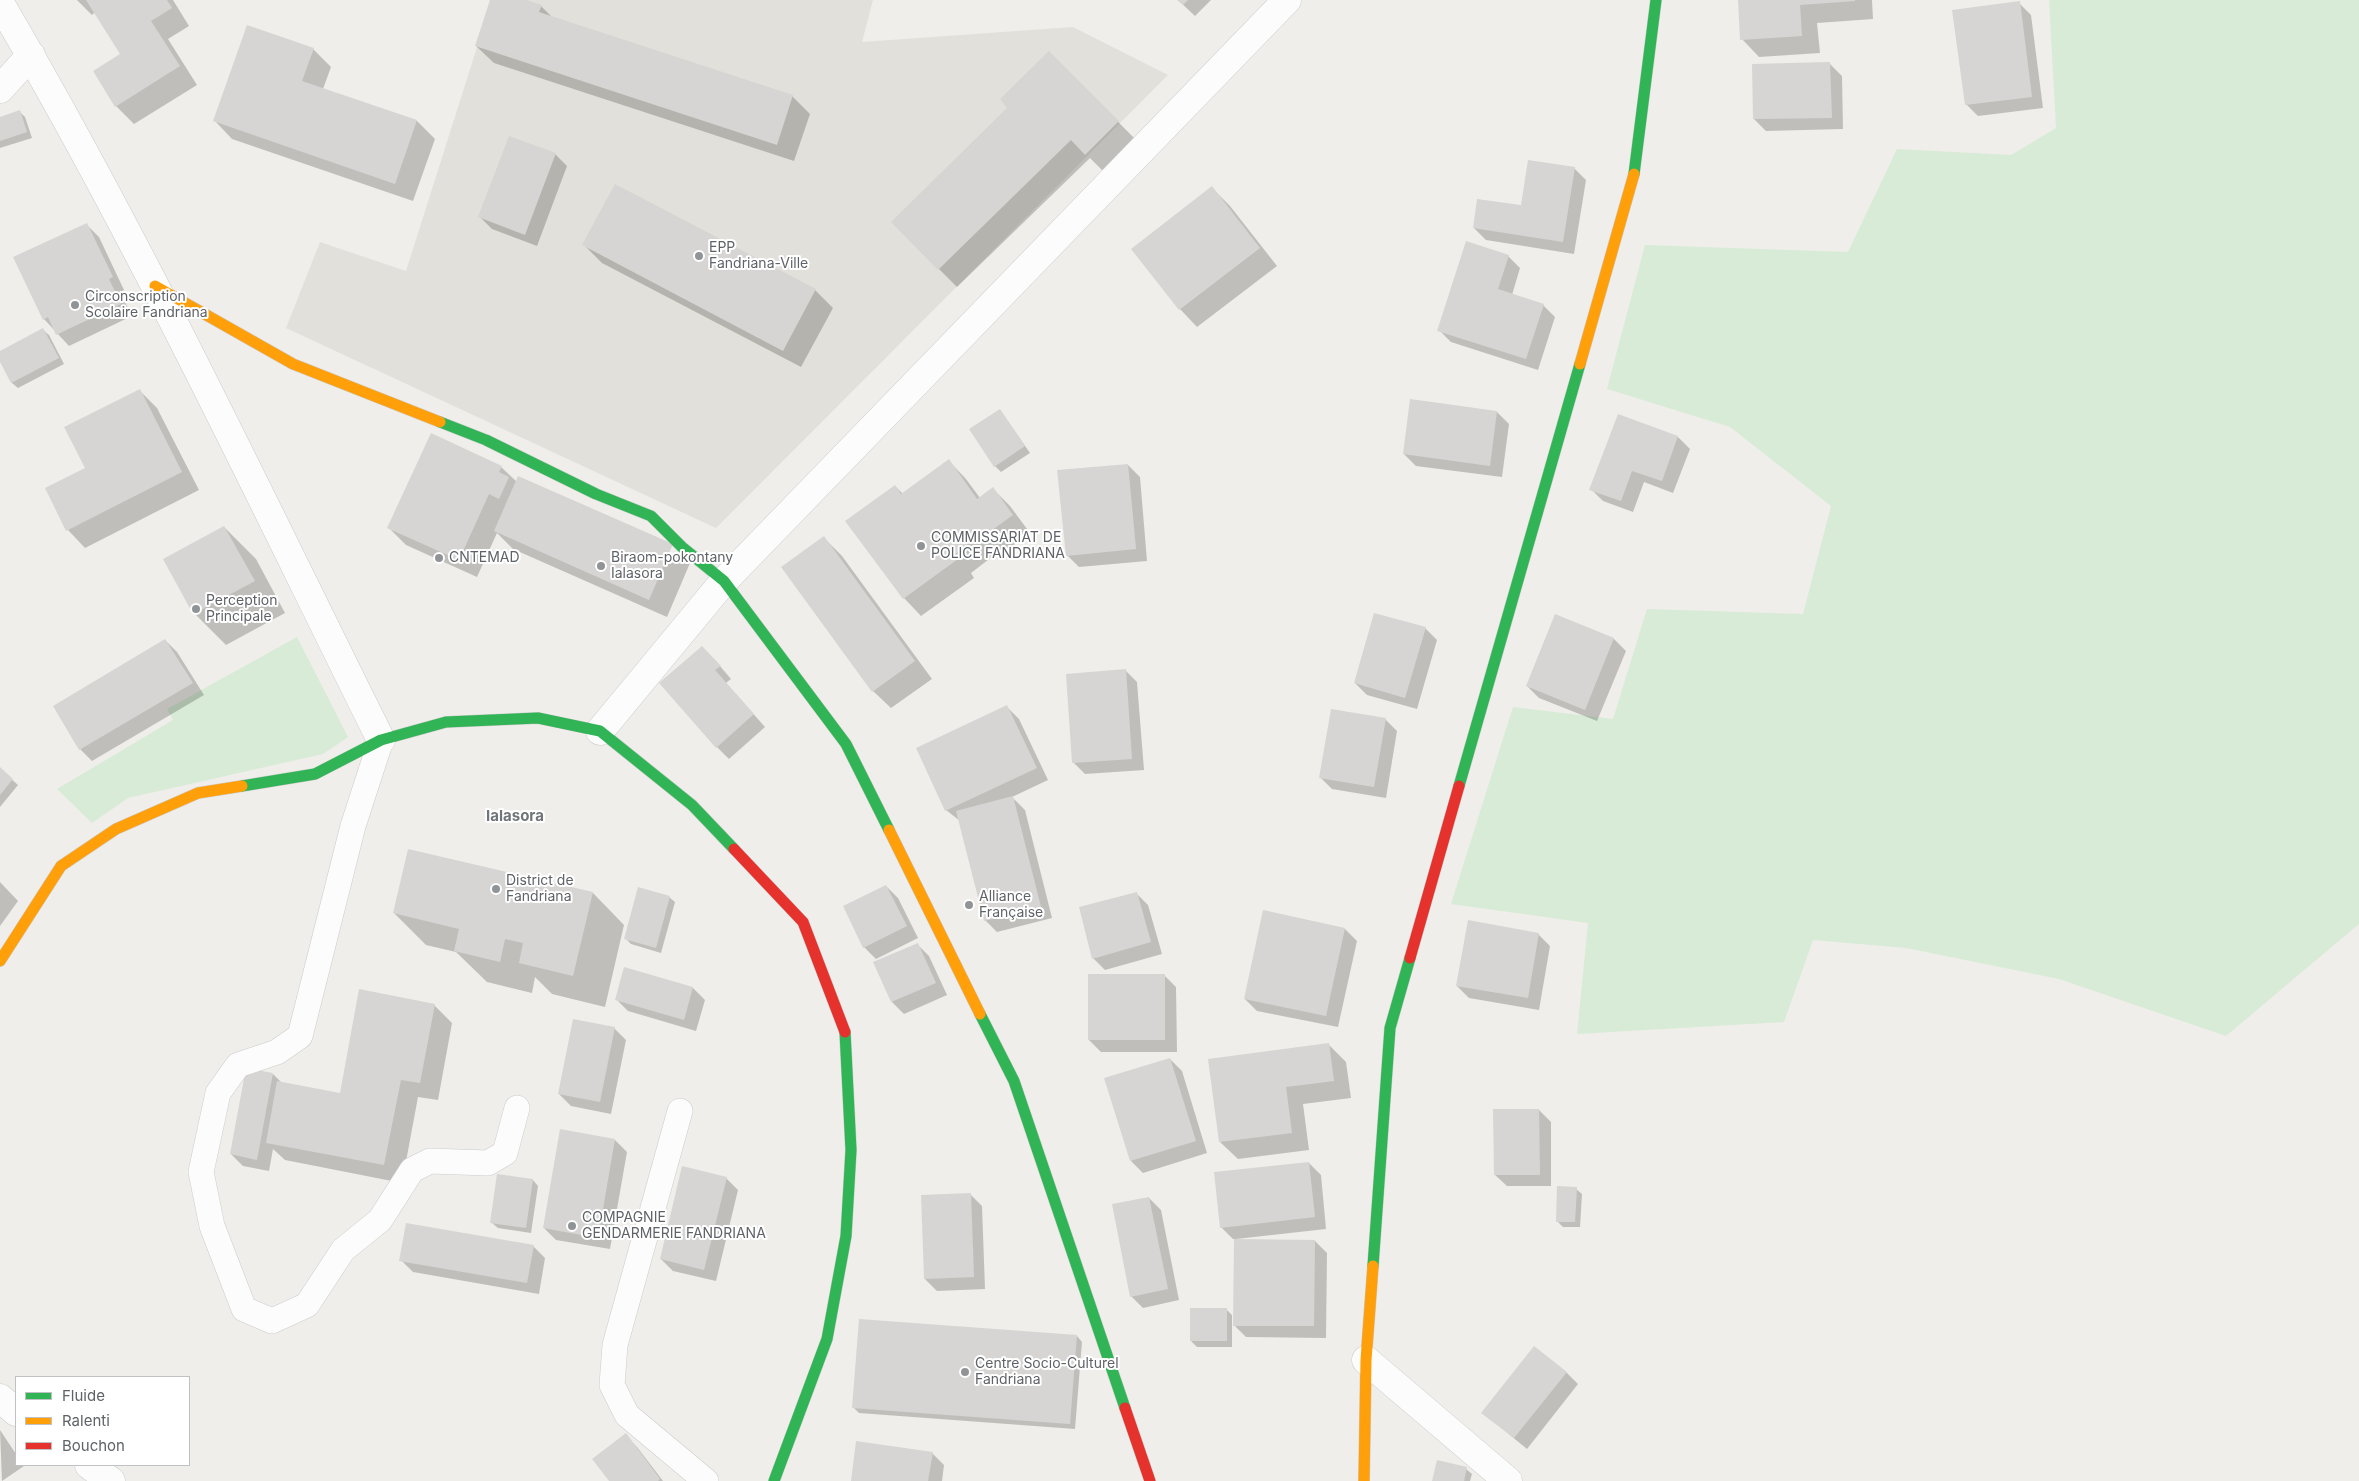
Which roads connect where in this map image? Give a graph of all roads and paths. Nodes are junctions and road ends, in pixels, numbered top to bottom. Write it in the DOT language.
graph roads {
  1 [pos="1287,0"];
  2 [pos="1656,0"];
  3 [pos="0,3"];
  4 [pos="31,56"];
  5 [pos="0,89"];
  6 [pos="155,286"];
  7 [pos="724,581"];
  8 [pos="600,731"];
  9 [pos="381,740"];
  10 [pos="0,961"];
  11 [pos="517,1108"];
  12 [pos="680,1111"];
  13 [pos="1366,1360"];
  14 [pos="0,1398"];
  15 [pos="15,1411"];
  16 [pos="90,1466"];
  17 [pos="111,1481"];
  18 [pos="706,1481"];
  19 [pos="774,1481"];
  20 [pos="1150,1481"];
  21 [pos="1364,1481"];
  22 [pos="1508,1481"];
  1 -- 7 [label="street"];
  2 -- 13 [label="street"];
  3 -- 4 [label="street"];
  4 -- 5 [label="street"];
  4 -- 6 [label="street"];
  6 -- 7 [label="street"];
  6 -- 9 [label="street"];
  7 -- 8 [label="street"];
  7 -- 20 [label="street"];
  8 -- 9 [label="street"];
  8 -- 19 [label="street"];
  9 -- 10 [label="street"];
  9 -- 11 [label="lane"];
  12 -- 18 [label="lane"];
  13 -- 21 [label="street"];
  13 -- 22 [label="street"];
  14 -- 15 [label="street"];
  16 -- 17 [label="street"];
}
